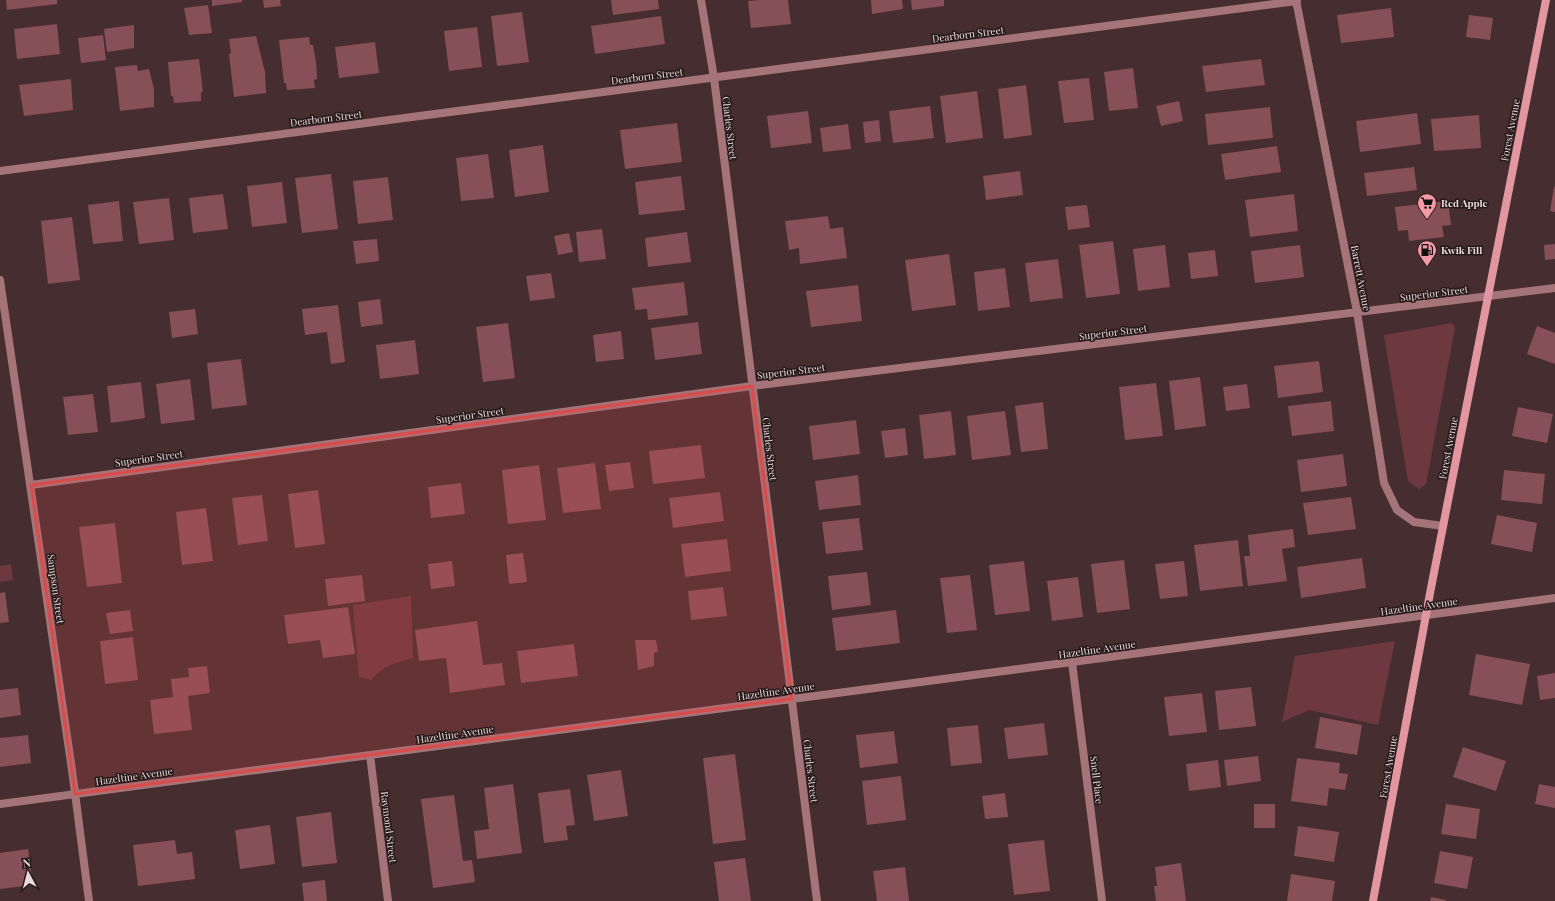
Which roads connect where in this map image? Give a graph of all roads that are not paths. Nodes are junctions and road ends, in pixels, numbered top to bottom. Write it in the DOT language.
graph roads {
  1 [pos="701,0"];
  2 [pos="1296,0"];
  3 [pos="1546,0"];
  4 [pos="714,78"];
  5 [pos="0,171"];
  6 [pos="0,280"];
  7 [pos="1555,288"];
  8 [pos="1488,297"];
  9 [pos="2,303"];
  10 [pos="1357,312"];
  11 [pos="752,386"];
  12 [pos="31,485"];
  13 [pos="1443,526"];
  14 [pos="1555,598"];
  15 [pos="1426,615"];
  16 [pos="1072,662"];
  17 [pos="792,699"];
  18 [pos="370,755"];
  19 [pos="75,794"];
  20 [pos="0,804"];
  21 [pos="88,901"];
  22 [pos="388,901"];
  23 [pos="817,901"];
  24 [pos="1102,901"];
  25 [pos="1373,901"];
  1 -- 4 [label="street, Charles Street"];
  2 -- 4 [label="street, Dearborn Street"];
  2 -- 10 [label="street, Barrett Avenue"];
  3 -- 8 [label="main road, Forest Avenue"];
  4 -- 5 [label="street, Dearborn Street"];
  4 -- 11 [label="street, Charles Street"];
  6 -- 9 [label="street, Sampson Street"];
  7 -- 8 [label="street, Superior Street"];
  8 -- 10 [label="street, Superior Street"];
  8 -- 13 [label="main road, Forest Avenue"];
  9 -- 12 [label="street, Sampson Street"];
  10 -- 11 [label="street, Superior Street"];
  10 -- 13 [label="street, Barrett Avenue"];
  11 -- 12 [label="street, Superior Street"];
  11 -- 17 [label="street, Charles Street"];
  12 -- 19 [label="street, Sampson Street"];
  13 -- 15 [label="main road, Forest Avenue"];
  14 -- 15 [label="street, Hazeltine Avenue"];
  15 -- 16 [label="street, Hazeltine Avenue"];
  15 -- 25 [label="main road, Forest Avenue"];
  16 -- 17 [label="street, Hazeltine Avenue"];
  16 -- 24 [label="street, Snell Place"];
  17 -- 18 [label="street, Hazeltine Avenue"];
  17 -- 23 [label="street, Charles Street"];
  18 -- 19 [label="street, Hazeltine Avenue"];
  18 -- 22 [label="street, Raymond Street"];
  19 -- 20 [label="street, Hazeltine Avenue"];
  19 -- 21 [label="street, Sampson Street"];
}
